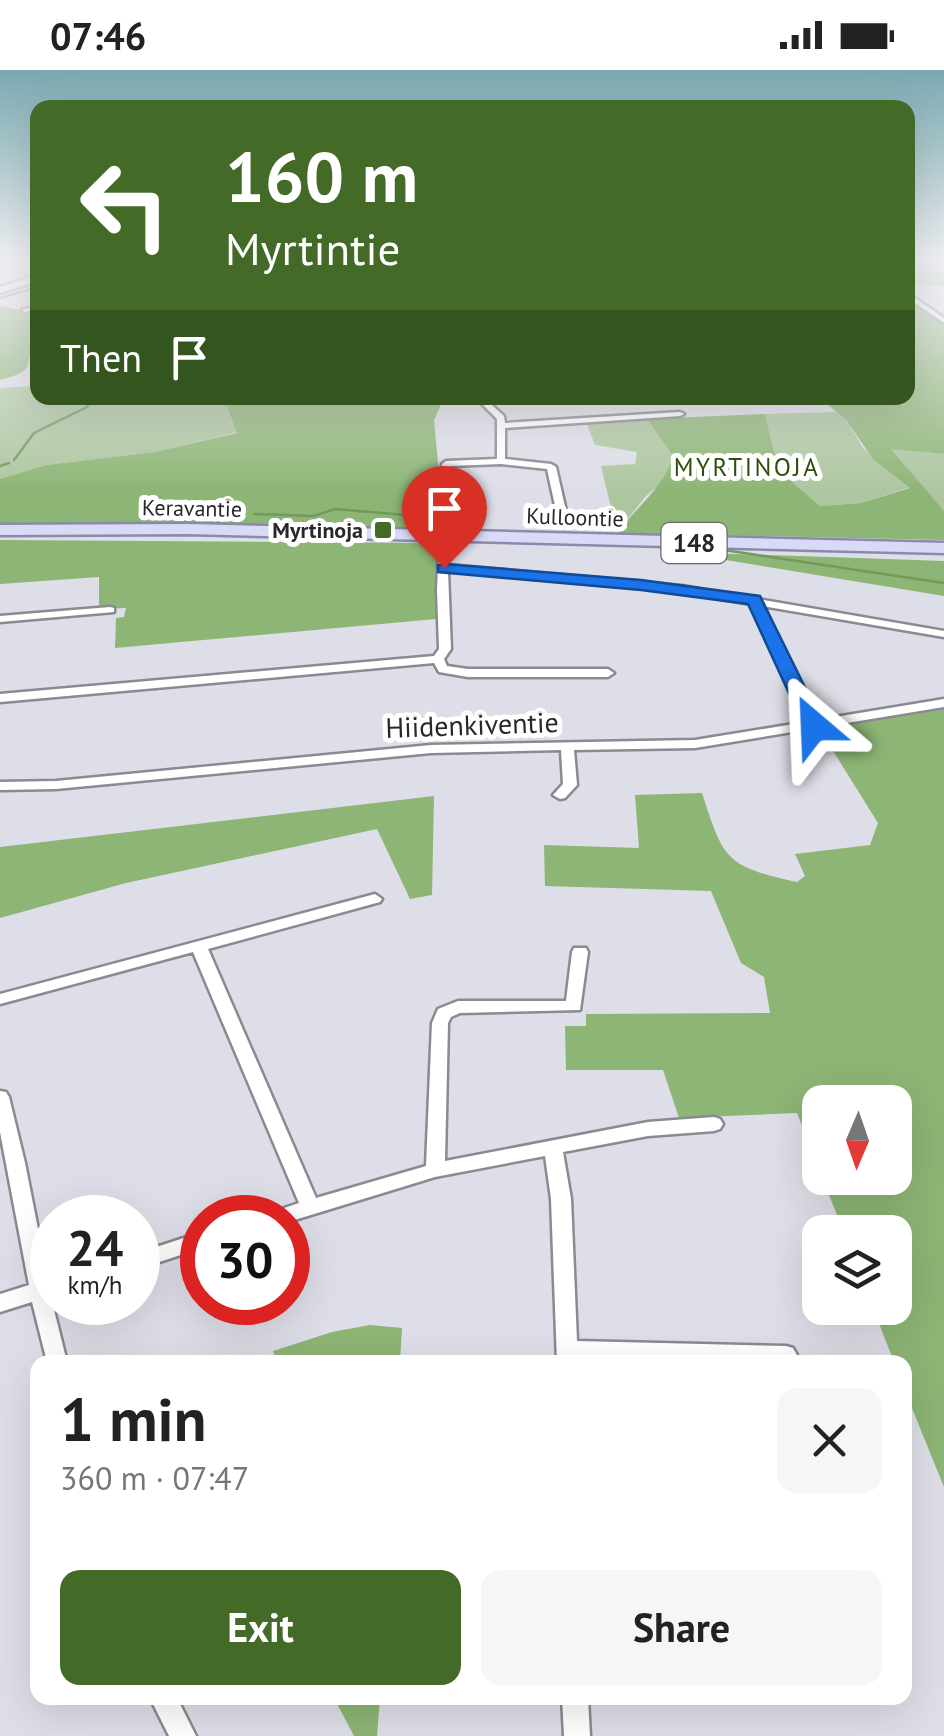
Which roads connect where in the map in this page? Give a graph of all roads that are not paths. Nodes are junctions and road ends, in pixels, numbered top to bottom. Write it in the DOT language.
graph roads {
  1 [pos="488,405"];
  2 [pos="680,414"];
  3 [pos="500,426"];
  4 [pos="502,461"];
  5 [pos="564,524"];
  6 [pos="0,530"];
  7 [pos="444,534"];
  8 [pos="944,548"];
  9 [pos="444,568"];
  10 [pos="754,600"];
  11 [pos="110,610"];
  12 [pos="0,619"];
  13 [pos="944,634"];
  14 [pos="438,658"];
  15 [pos="608,673"];
  16 [pos="0,698"];
  17 [pos="944,703"];
  18 [pos="814,726"];
  19 [pos="567,747"];
  20 [pos="0,786"];
  21 [pos="560,795"];
  22 [pos="375,899"];
  23 [pos="199,947"];
  24 [pos="580,952"];
  25 [pos="0,999"];
  26 [pos="0,1096"];
  27 [pos="714,1124"];
  28 [pos="554,1146"];
  29 [pos="435,1170"];
  30 [pos="305,1195"];
  31 [pos="310,1207"];
  32 [pos="30,1222"];
  33 [pos="30,1294"];
  34 [pos="0,1303"];
  35 [pos="51,1325"];
  36 [pos="56,1355"];
  37 [pos="566,1355"];
  38 [pos="166,1705"];
  39 [pos="575,1705"];
  40 [pos="182,1736"];
  41 [pos="577,1736"];
  1 -- 3 [label="street"];
  2 -- 3 [label="street"];
  3 -- 4 [label="street"];
  4 -- 5 [label="street"];
  4 -- 7 [label="street"];
  6 -- 7 [label="main road, Keravantie / 148"];
  7 -- 8 [label="main road, Kulloontie / 148"];
  7 -- 9 [label="street"];
  9 -- 10 [label="street"];
  9 -- 14 [label="street"];
  10 -- 13 [label="street"];
  10 -- 18 [label="street"];
  11 -- 12 [label="street"];
  14 -- 15 [label="street"];
  14 -- 16 [label="street"];
  17 -- 18 [label="street, Hiidenkiventie"];
  18 -- 19 [label="street, Hiidenkiventie"];
  19 -- 20 [label="street, Hiidenkiventie"];
  19 -- 21 [label="street"];
  22 -- 23 [label="street"];
  23 -- 25 [label="street"];
  23 -- 30 [label="street"];
  24 -- 29 [label="street"];
  26 -- 32 [label="street"];
  27 -- 28 [label="street"];
  28 -- 29 [label="street"];
  28 -- 37 [label="street"];
  29 -- 31 [label="street"];
  33 -- 34 [label="street"];
  35 -- 36 [label="street"];
  38 -- 40 [label="street"];
  39 -- 41 [label="street"];
}
